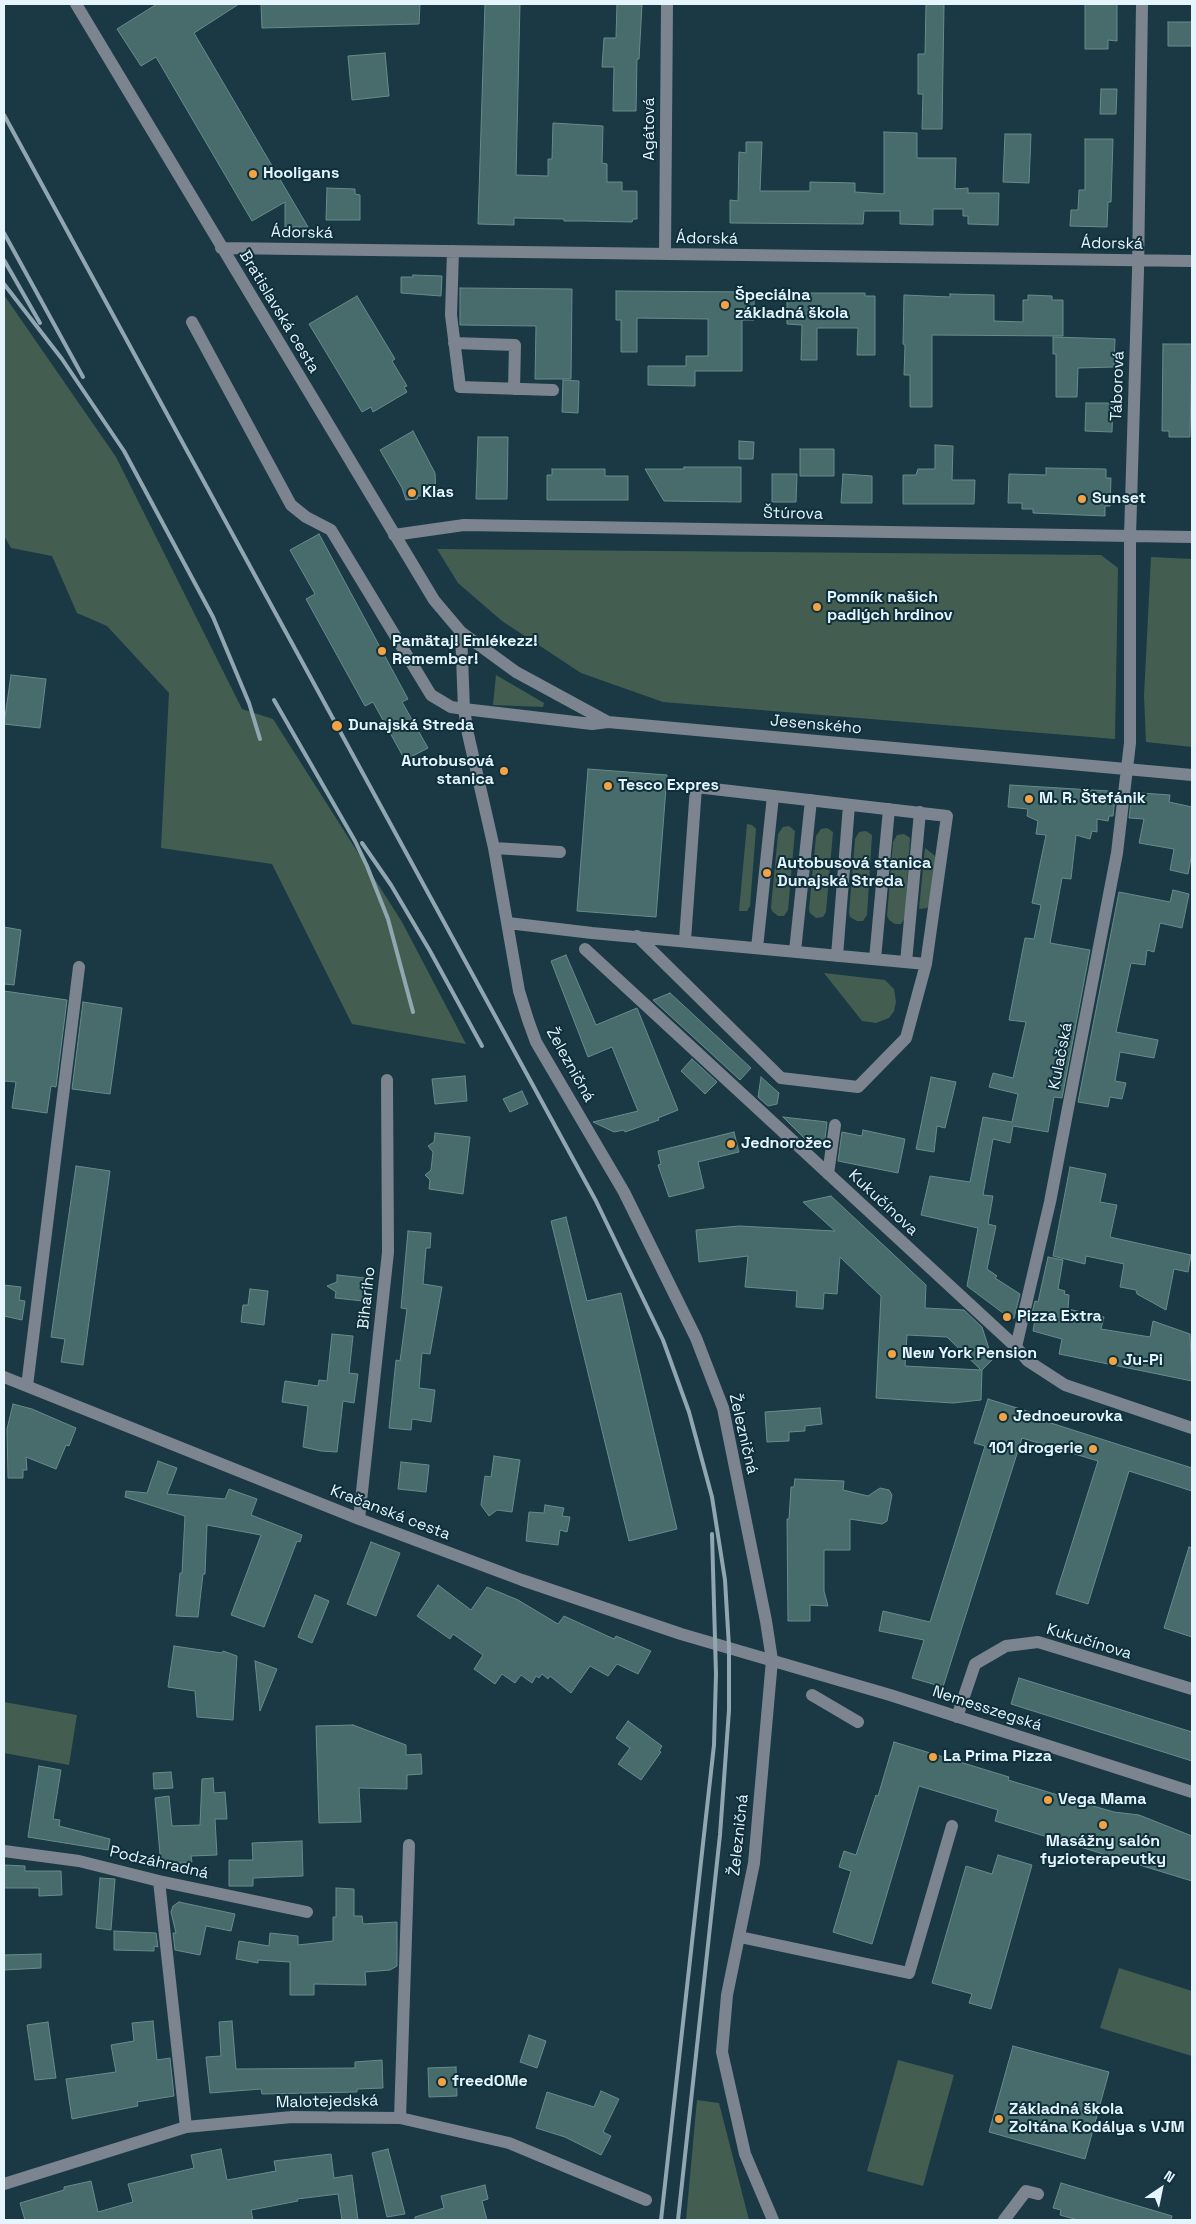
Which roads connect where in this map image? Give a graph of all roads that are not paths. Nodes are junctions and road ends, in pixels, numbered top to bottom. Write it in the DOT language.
graph roads {
  1 [pos="76,4"];
  2 [pos="667,4"];
  3 [pos="1142,4"];
  4 [pos="221,248"];
  5 [pos="453,251"];
  6 [pos="665,254"];
  7 [pos="1138,261"];
  8 [pos="1192,261"];
  9 [pos="192,322"];
  10 [pos="454,343"];
  11 [pos="514,389"];
  12 [pos="553,390"];
  13 [pos="394,535"];
  14 [pos="1130,536"];
  15 [pos="1192,537"];
  16 [pos="461,632"];
  17 [pos="464,709"];
  18 [pos="608,722"];
  19 [pos="1127,770"];
  20 [pos="1192,775"];
  21 [pos="773,796"];
  22 [pos="812,800"];
  23 [pos="849,805"];
  24 [pos="889,809"];
  25 [pos="920,812"];
  26 [pos="494,848"];
  27 [pos="560,852"];
  28 [pos="508,923"];
  29 [pos="637,936"];
  30 [pos="685,940"];
  31 [pos="757,948"];
  32 [pos="585,949"];
  33 [pos="795,951"];
  34 [pos="837,956"];
  35 [pos="875,959"];
  36 [pos="906,962"];
  37 [pos="926,964"];
  38 [pos="79,967"];
  39 [pos="387,1080"];
  40 [pos="835,1125"];
  41 [pos="828,1174"];
  42 [pos="1016,1347"];
  43 [pos="4,1377"];
  44 [pos="27,1386"];
  45 [pos="1192,1428"];
  46 [pos="359,1519"];
  47 [pos="772,1660"];
  48 [pos="1192,1689"];
  49 [pos="812,1695"];
  50 [pos="957,1717"];
  51 [pos="858,1722"];
  52 [pos="1192,1792"];
  53 [pos="952,1826"];
  54 [pos="409,1845"];
  55 [pos="4,1851"];
  56 [pos="159,1881"];
  57 [pos="307,1912"];
  58 [pos="740,1936"];
  59 [pos="400,2118"];
  60 [pos="186,2127"];
  61 [pos="4,2184"];
  62 [pos="1038,2194"];
  63 [pos="646,2200"];
  64 [pos="773,2220"];
  65 [pos="1004,2220"];
  1 -- 4 [label="street, Bratislavská cesta"];
  2 -- 6 [label="street, Agátová"];
  3 -- 7 [label="street, Táborová"];
  4 -- 5 [label="street, Ádorská"];
  4 -- 13 [label="street, Bratislavská cesta"];
  5 -- 6 [label="street, Ádorská"];
  5 -- 10 [label="street"];
  6 -- 7 [label="street, Ádorská"];
  7 -- 8 [label="street, Ádorská"];
  7 -- 14 [label="street, Táborová"];
  9 -- 17 [label="street"];
  10 -- 11 [label="street"];
  10 -- 11 [label="street"];
  11 -- 12 [label="street"];
  13 -- 14 [label="street, Štúrova"];
  13 -- 16 [label="street, Bratislavská cesta"];
  14 -- 15 [label="street, Štúrova"];
  14 -- 19 [label="street, Táborová"];
  16 -- 17 [label="street, Železničná"];
  16 -- 18 [label="street, Jesenského"];
  17 -- 18 [label="street"];
  17 -- 26 [label="street, Železničná"];
  18 -- 19 [label="street, Jesenského"];
  19 -- 20 [label="street, Jesenského"];
  19 -- 42 [label="street, Kulačská"];
  21 -- 22 [label="street"];
  21 -- 30 [label="street"];
  21 -- 31 [label="street"];
  22 -- 23 [label="street"];
  22 -- 33 [label="street"];
  23 -- 24 [label="street"];
  23 -- 34 [label="street"];
  24 -- 25 [label="street"];
  24 -- 35 [label="street"];
  25 -- 36 [label="street"];
  25 -- 37 [label="street"];
  26 -- 27 [label="street"];
  26 -- 28 [label="street, Železničná"];
  28 -- 29 [label="street"];
  28 -- 47 [label="street, Železničná"];
  29 -- 30 [label="street"];
  29 -- 37 [label="street"];
  30 -- 31 [label="street"];
  31 -- 33 [label="street"];
  32 -- 41 [label="street, Kukučínova"];
  33 -- 34 [label="street"];
  34 -- 35 [label="street"];
  35 -- 36 [label="street"];
  36 -- 37 [label="street"];
  38 -- 44 [label="street"];
  39 -- 46 [label="street, Bihariho"];
  40 -- 41 [label="street"];
  41 -- 42 [label="street, Kukučínova"];
  42 -- 45 [label="street, Kukučínova"];
  43 -- 44 [label="street, Kračanská cesta"];
  44 -- 46 [label="street, Kračanská cesta"];
  46 -- 47 [label="street, Kračanská cesta"];
  47 -- 50 [label="street, Nemesszegská"];
  47 -- 58 [label="street, Železničná"];
  48 -- 50 [label="street, Kukučínova"];
  49 -- 51 [label="street"];
  50 -- 52 [label="street, Nemesszegská"];
  53 -- 58 [label="street"];
  54 -- 59 [label="street"];
  55 -- 56 [label="street, Podzáhradná"];
  56 -- 57 [label="street, Podzáhradná"];
  56 -- 60 [label="street"];
  58 -- 64 [label="street, Železničná"];
  59 -- 60 [label="street, Malotejedská"];
  59 -- 63 [label="street, Malotejedská"];
  60 -- 61 [label="street, Malotejedská"];
  62 -- 65 [label="street"];
}
